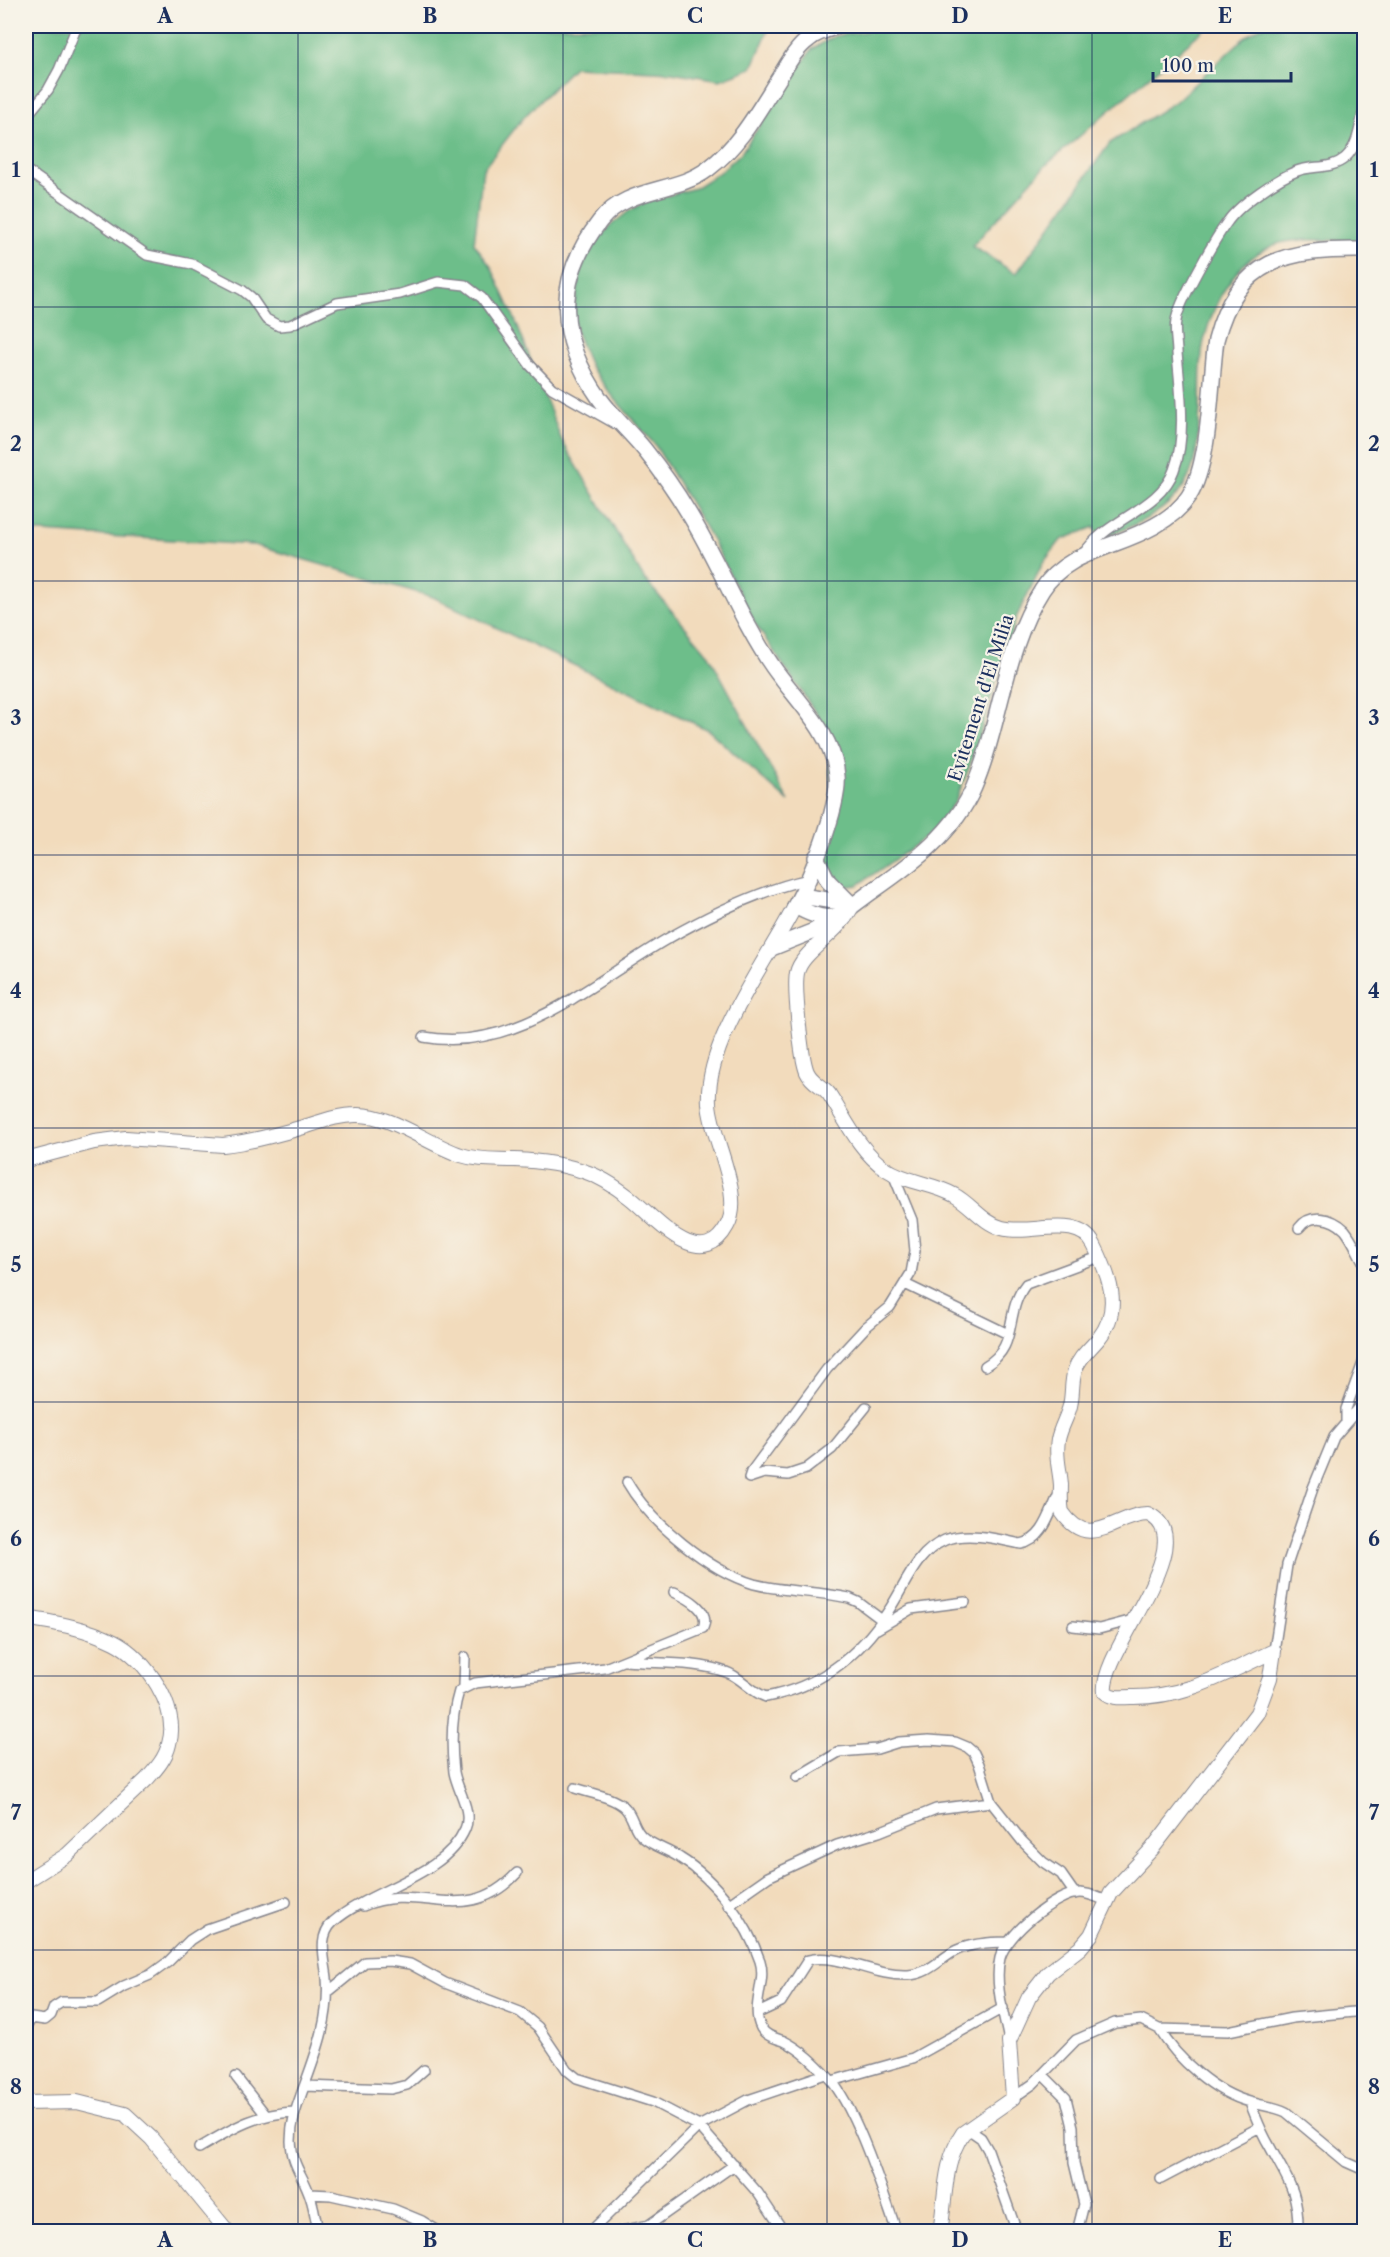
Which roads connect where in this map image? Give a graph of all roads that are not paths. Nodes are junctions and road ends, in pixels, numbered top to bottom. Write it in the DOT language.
graph roads {
  1 [pos="77,26"];
  2 [pos="839,26"];
  3 [pos="1365,108"];
  4 [pos="26,117"];
  5 [pos="26,170"];
  6 [pos="1365,250"];
  7 [pos="624,427"];
  8 [pos="1081,557"];
  9 [pos="816,857"];
  10 [pos="809,879"];
  11 [pos="798,901"];
  12 [pos="851,903"];
  13 [pos="837,916"];
  14 [pos="774,947"];
  15 [pos="424,1037"];
  16 [pos="26,1160"];
  17 [pos="893,1174"];
  18 [pos="1299,1228"];
  19 [pos="1100,1257"];
  20 [pos="1365,1263"];
  21 [pos="905,1284"];
  22 [pos="1008,1334"];
  23 [pos="1365,1360"];
  24 [pos="985,1365"];
  25 [pos="1365,1402"];
  26 [pos="866,1407"];
  27 [pos="1346,1422"];
  28 [pos="627,1482"];
  29 [pos="1061,1489"];
  30 [pos="674,1592"];
  31 [pos="965,1602"];
  32 [pos="26,1618"];
  33 [pos="882,1620"];
  34 [pos="1133,1620"];
  35 [pos="1073,1626"];
  36 [pos="871,1632"];
  37 [pos="1274,1651"];
  38 [pos="465,1657"];
  39 [pos="623,1661"];
  40 [pos="464,1686"];
  41 [pos="798,1777"];
  42 [pos="575,1788"];
  43 [pos="992,1802"];
  44 [pos="517,1874"];
  45 [pos="26,1881"];
  46 [pos="1075,1894"];
  47 [pos="1107,1901"];
  48 [pos="286,1902"];
  49 [pos="728,1905"];
  50 [pos="346,1912"];
  51 [pos="1007,1942"];
  52 [pos="328,1992"];
  53 [pos="1003,2008"];
  54 [pos="1365,2011"];
  55 [pos="758,2013"];
  56 [pos="26,2028"];
  57 [pos="1160,2029"];
  58 [pos="1009,2041"];
  59 [pos="424,2070"];
  60 [pos="1043,2075"];
  61 [pos="236,2077"];
  62 [pos="828,2077"];
  63 [pos="305,2086"];
  64 [pos="1012,2098"];
  65 [pos="26,2103"];
  66 [pos="1250,2103"];
  67 [pos="294,2112"];
  68 [pos="265,2114"];
  69 [pos="699,2126"];
  70 [pos="1260,2127"];
  71 [pos="968,2129"];
  72 [pos="199,2148"];
  73 [pos="734,2165"];
  74 [pos="1365,2170"];
  75 [pos="1161,2179"];
  76 [pos="310,2194"];
  77 [pos="422,2221"];
  78 [pos="228,2232"];
  79 [pos="318,2232"];
  80 [pos="424,2232"];
  81 [pos="440,2232"];
  82 [pos="591,2232"];
  83 [pos="616,2232"];
  84 [pos="784,2232"];
  85 [pos="897,2232"];
  86 [pos="940,2232"];
  87 [pos="1017,2232"];
  88 [pos="1077,2232"];
  89 [pos="1298,2232"];
  1 -- 4 [label="street"];
  2 -- 7 [label="main road"];
  3 -- 8 [label="street"];
  5 -- 7 [label="street"];
  6 -- 8 [label="main road, Evitement d'El Milia"];
  7 -- 9 [label="main road"];
  8 -- 12 [label="main road, Evitement d'El Milia"];
  9 -- 10 [label="main road"];
  9 -- 12 [label="main road"];
  10 -- 11 [label="main road"];
  10 -- 15 [label="street"];
  11 -- 12 [label="main road"];
  11 -- 13 [label="main road"];
  11 -- 14 [label="street"];
  12 -- 13 [label="main road, Evitement d'El Milia"];
  12 -- 17 [label="street"];
  13 -- 14 [label="main road, Evitement d'El Milia"];
  14 -- 16 [label="street"];
  17 -- 19 [label="street"];
  17 -- 21 [label="street"];
  18 -- 20 [label="street"];
  19 -- 22 [label="street"];
  19 -- 29 [label="street"];
  21 -- 22 [label="street"];
  21 -- 26 [label="street"];
  22 -- 24 [label="street"];
  23 -- 27 [label="street"];
  25 -- 27 [label="street"];
  27 -- 37 [label="street"];
  28 -- 33 [label="street"];
  29 -- 33 [label="street"];
  29 -- 34 [label="street"];
  30 -- 39 [label="street"];
  31 -- 36 [label="street"];
  32 -- 45 [label="street"];
  33 -- 36 [label="street"];
  34 -- 35 [label="street"];
  34 -- 37 [label="street"];
  36 -- 39 [label="street"];
  37 -- 47 [label="street"];
  38 -- 40 [label="street"];
  39 -- 40 [label="street"];
  40 -- 50 [label="street"];
  41 -- 43 [label="street"];
  42 -- 49 [label="street"];
  43 -- 46 [label="street"];
  43 -- 49 [label="street"];
  44 -- 50 [label="street"];
  46 -- 47 [label="street"];
  46 -- 51 [label="street"];
  47 -- 58 [label="street"];
  48 -- 56 [label="street"];
  49 -- 55 [label="street"];
  50 -- 52 [label="street"];
  51 -- 53 [label="street"];
  51 -- 55 [label="street"];
  52 -- 63 [label="street"];
  52 -- 69 [label="street"];
  53 -- 58 [label="street"];
  53 -- 62 [label="street"];
  54 -- 57 [label="street"];
  55 -- 62 [label="street"];
  57 -- 60 [label="street"];
  57 -- 66 [label="street"];
  58 -- 64 [label="street"];
  59 -- 63 [label="street"];
  60 -- 64 [label="street"];
  60 -- 88 [label="street"];
  61 -- 68 [label="street"];
  62 -- 69 [label="street"];
  62 -- 85 [label="street"];
  63 -- 67 [label="street"];
  64 -- 71 [label="street"];
  65 -- 78 [label="street"];
  66 -- 70 [label="street"];
  66 -- 74 [label="street"];
  67 -- 68 [label="street"];
  67 -- 76 [label="street"];
  68 -- 72 [label="street"];
  69 -- 73 [label="street"];
  69 -- 82 [label="street"];
  70 -- 75 [label="street"];
  70 -- 89 [label="street"];
  71 -- 86 [label="street"];
  71 -- 87 [label="street"];
  73 -- 83 [label="street"];
  73 -- 84 [label="street"];
  76 -- 77 [label="street"];
  76 -- 79 [label="street"];
  77 -- 80 [label="street"];
  77 -- 81 [label="street"];
}
